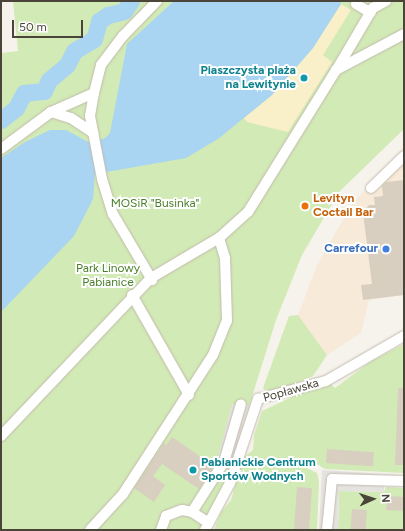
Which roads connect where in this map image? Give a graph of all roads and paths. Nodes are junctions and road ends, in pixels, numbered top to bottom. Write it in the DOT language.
graph roads {
  1 [pos="157,1"];
  2 [pos="386,1"];
  3 [pos="356,4"];
  4 [pos="374,7"];
  5 [pos="404,34"];
  6 [pos="336,70"];
  7 [pos="94,93"];
  8 [pos="51,112"];
  9 [pos="94,136"];
  10 [pos="1,149"];
  11 [pos="404,156"];
  12 [pos="372,188"];
  13 [pos="219,238"];
  14 [pos="151,279"];
  15 [pos="132,295"];
  16 [pos="404,336"];
  17 [pos="189,395"];
  18 [pos="241,404"];
  19 [pos="1,436"];
  20 [pos="404,481"];
  21 [pos="192,512"];
  22 [pos="207,526"];
  23 [pos="90,530"];
  24 [pos="161,530"];
  25 [pos="327,530"];
  1 -- 7 [label="street"];
  2 -- 4 [label="street"];
  3 -- 4 [label="street"];
  4 -- 6 [label="street"];
  5 -- 6 [label="street"];
  6 -- 13 [label="street"];
  7 -- 8 [label="street"];
  7 -- 9 [label="street"];
  8 -- 9 [label="street"];
  8 -- 10 [label="street"];
  9 -- 14 [label="street"];
  11 -- 12 [label="street"];
  13 -- 14 [label="street"];
  13 -- 17 [label="street"];
  14 -- 15 [label="street"];
  15 -- 17 [label="street"];
  15 -- 19 [label="street"];
  16 -- 22 [label="street, Popławska"];
  17 -- 23 [label="street"];
  18 -- 21 [label="street"];
  20 -- 25 [label="street"];
  21 -- 22 [label="street"];
  21 -- 24 [label="street"];
}
